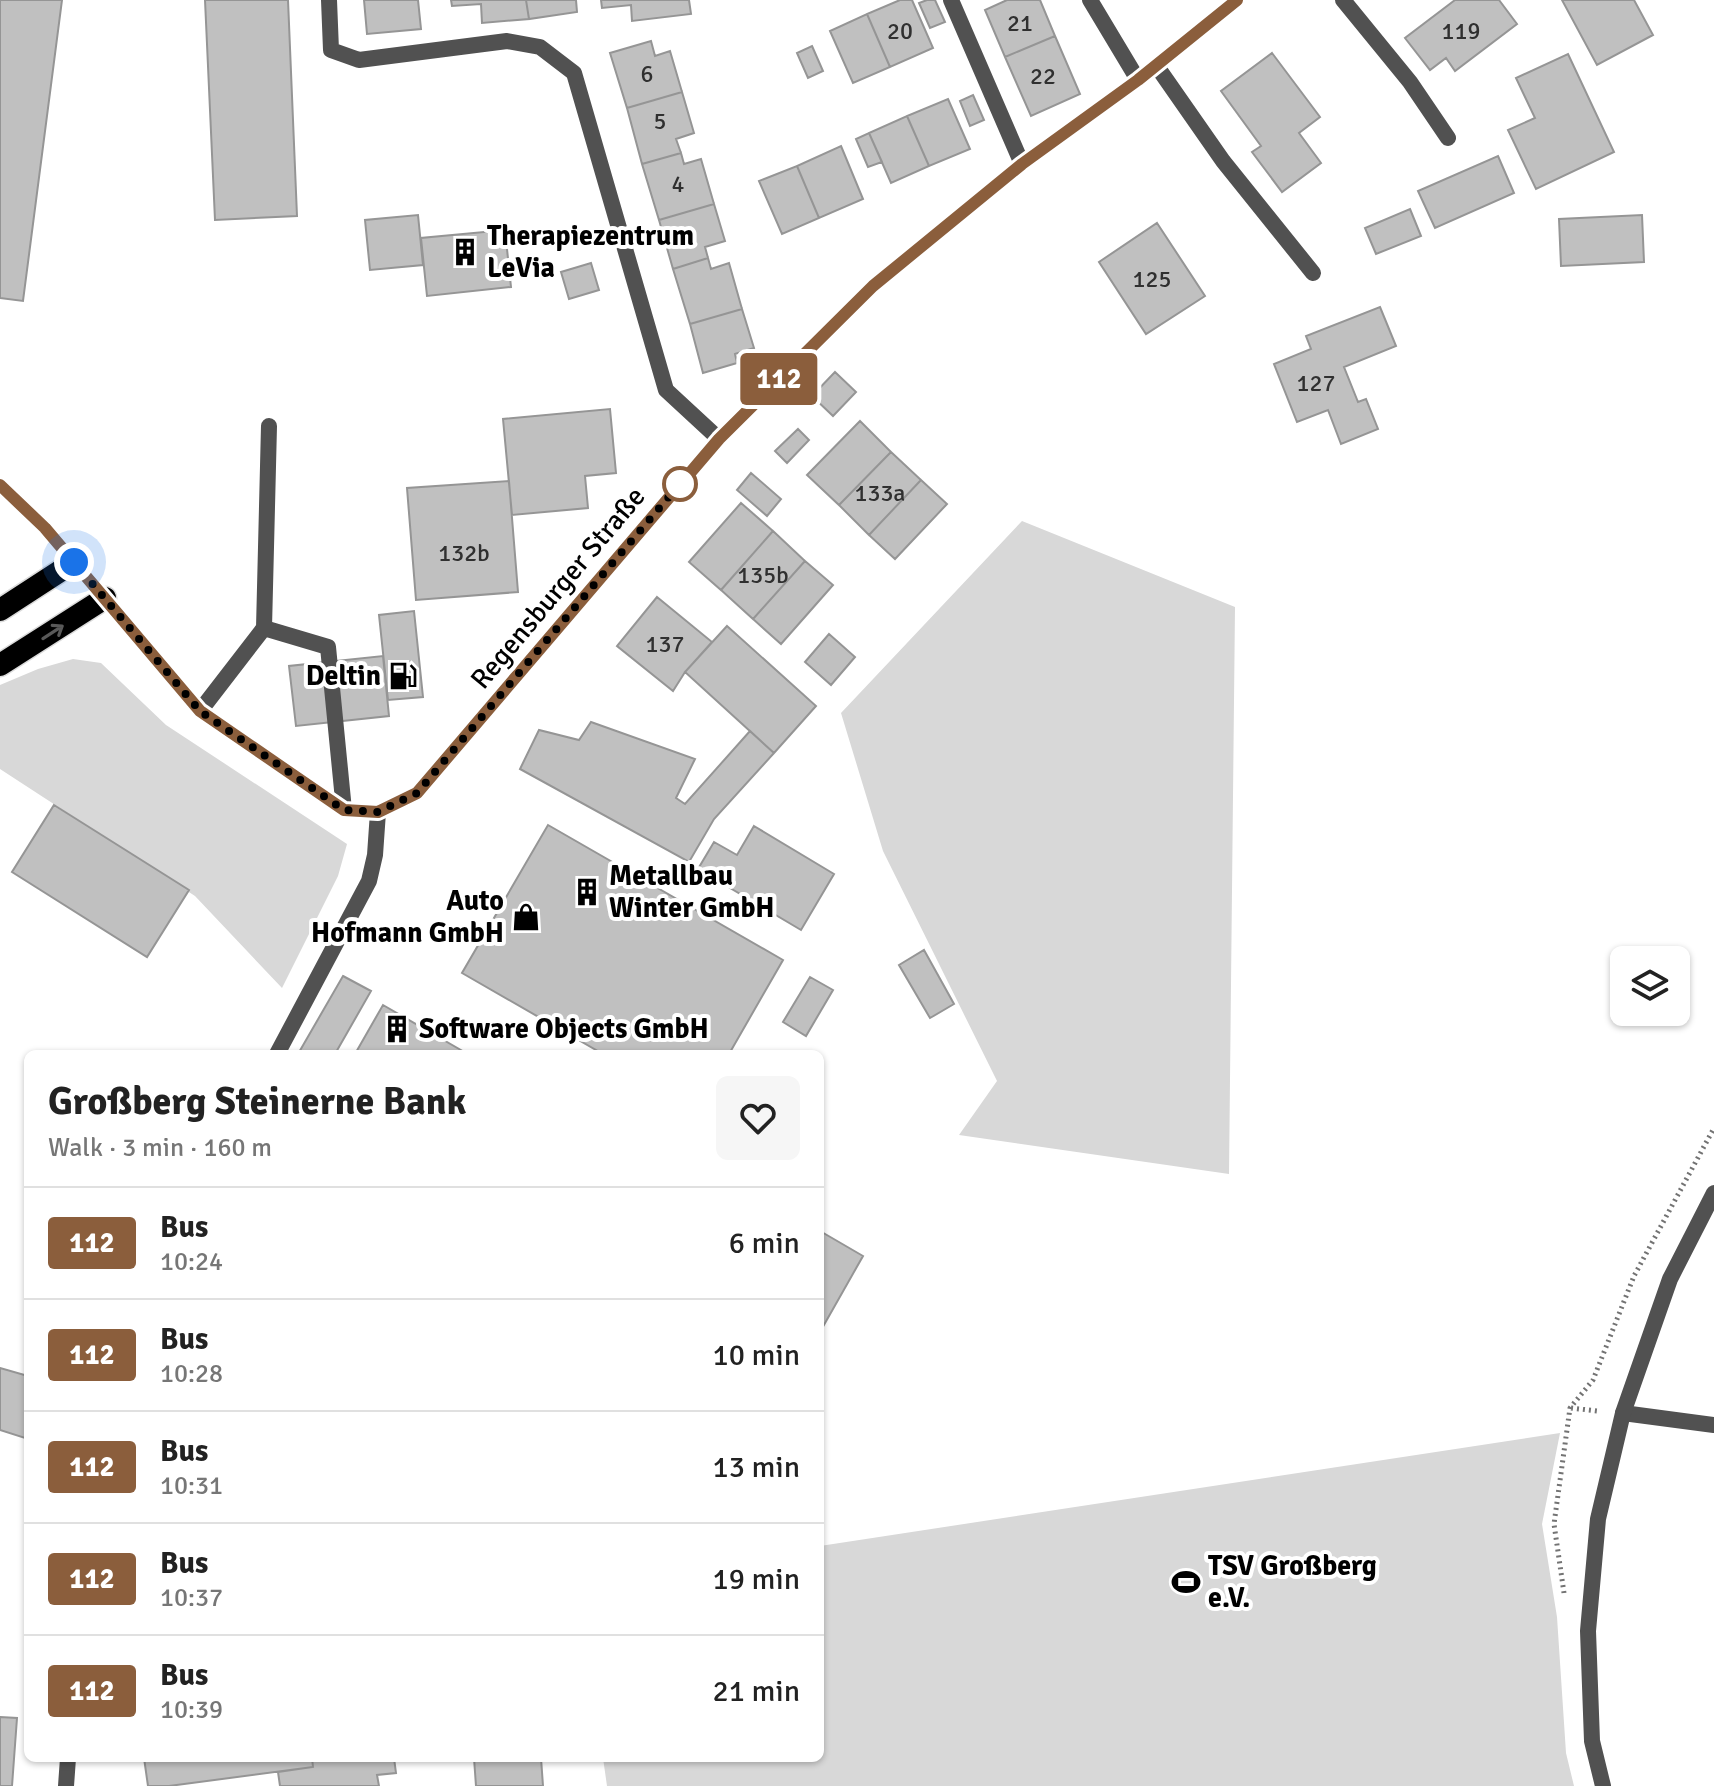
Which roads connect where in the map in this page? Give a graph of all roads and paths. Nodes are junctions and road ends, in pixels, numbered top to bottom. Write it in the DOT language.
graph roads {
  1 [pos="329,0"];
  2 [pos="951,0"];
  3 [pos="1090,0"];
  4 [pos="1237,0"];
  5 [pos="1343,0"];
  6 [pos="1156,65"];
  7 [pos="1138,80"];
  8 [pos="1448,138"];
  9 [pos="1022,164"];
  10 [pos="1313,273"];
  11 [pos="269,426"];
  12 [pos="719,439"];
  13 [pos="0,485"];
  14 [pos="74,562"];
  15 [pos="105,598"];
  16 [pos="0,610"];
  17 [pos="264,628"];
  18 [pos="0,665"];
  19 [pos="200,711"];
  20 [pos="344,810"];
  21 [pos="378,812"];
  22 [pos="279,1050"];
  23 [pos="1714,1193"];
  24 [pos="1623,1413"];
  25 [pos="1714,1425"];
  26 [pos="68,1762"];
  27 [pos="66,1786"];
  28 [pos="1603,1786"];
  1 -- 12 [label="street"];
  2 -- 9 [label="street"];
  3 -- 7 [label="street"];
  4 -- 6 [label="street, Regensburger Straße"];
  5 -- 8 [label="street"];
  6 -- 7 [label="street, Regensburger Straße"];
  6 -- 10 [label="street"];
  7 -- 9 [label="street, Regensburger Straße"];
  9 -- 12 [label="street, Regensburger Straße"];
  11 -- 17 [label="street"];
  12 -- 21 [label="street, Regensburger Straße"];
  13 -- 14 [label="street"];
  14 -- 15 [label="street"];
  14 -- 16 [label="highway"];
  18 -- 15 [label="highway, one-way"];
  15 -- 19 [label="street"];
  17 -- 19 [label="street"];
  17 -- 20 [label="street"];
  19 -- 20 [label="street"];
  20 -- 21 [label="street, Regensburger Straße"];
  21 -- 22 [label="street"];
  23 -- 24 [label="street"];
  24 -- 25 [label="street"];
  24 -- 28 [label="street"];
  26 -- 27 [label="street"];
}
